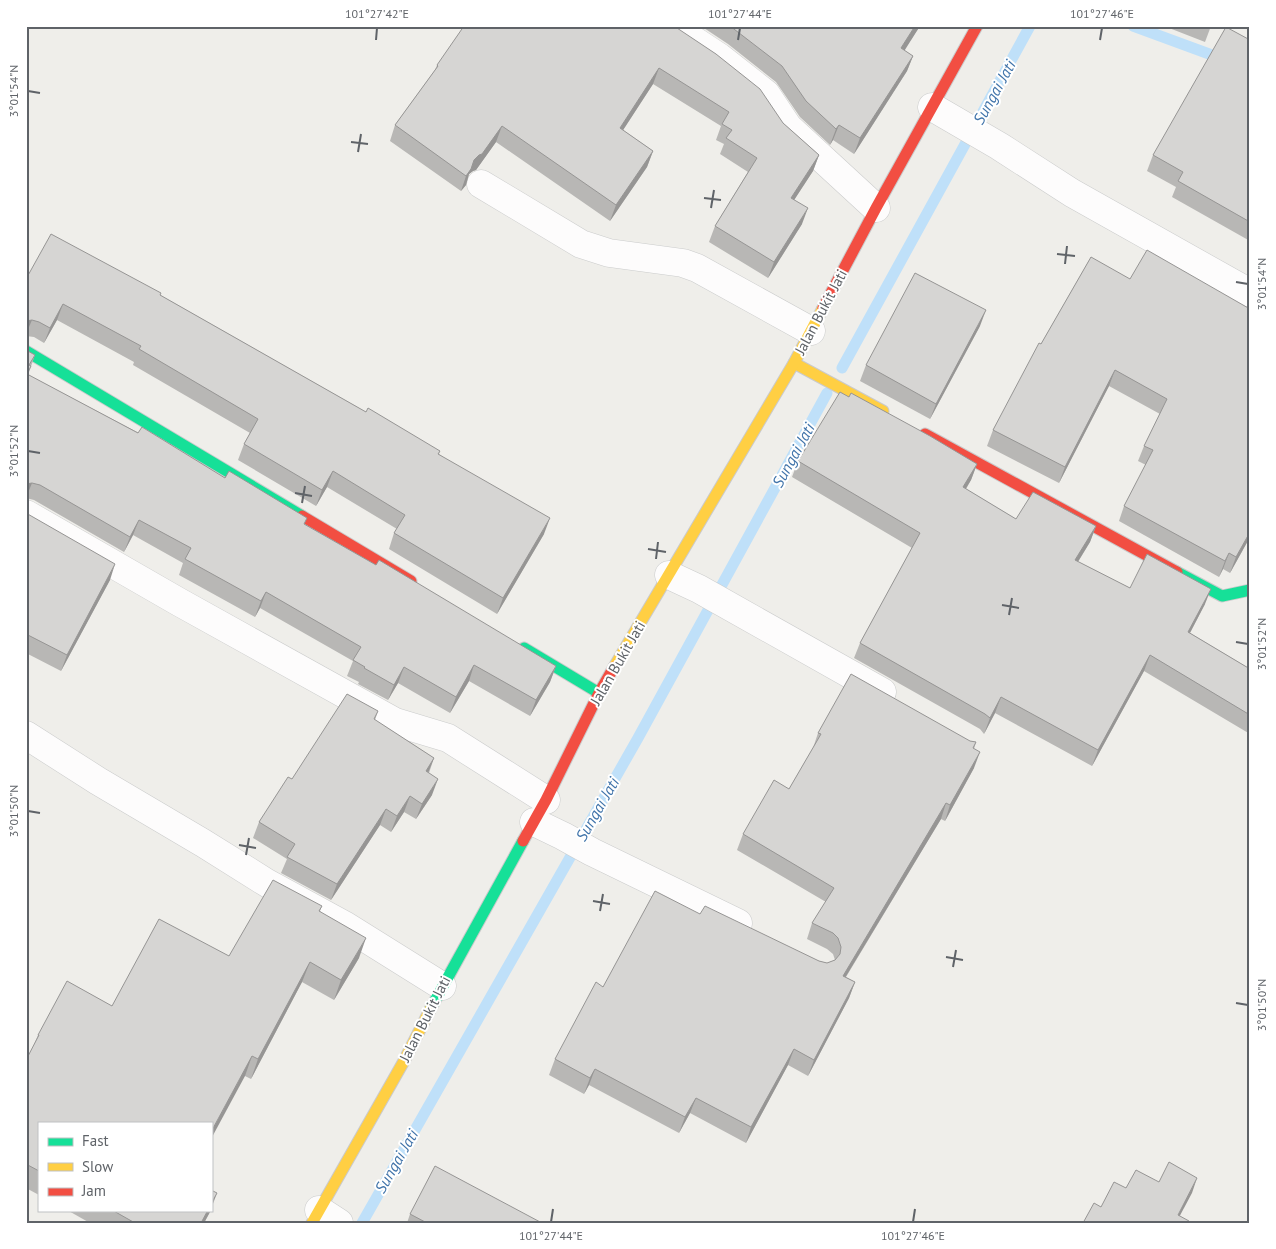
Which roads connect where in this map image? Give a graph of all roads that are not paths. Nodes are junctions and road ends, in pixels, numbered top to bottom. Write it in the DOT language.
graph roads {
  1 [pos="672,26"];
  2 [pos="977,26"];
  3 [pos="932,107"];
  4 [pos="481,184"];
  5 [pos="876,208"];
  6 [pos="1250,293"];
  7 [pos="811,331"];
  8 [pos="26,351"];
  9 [pos="794,363"];
  10 [pos="889,415"];
  11 [pos="915,429"];
  12 [pos="26,514"];
  13 [pos="668,575"];
  14 [pos="420,586"];
  15 [pos="1250,590"];
  16 [pos="514,642"];
  17 [pos="599,693"];
  18 [pos="903,704"];
  19 [pos="26,735"];
  20 [pos="540,811"];
  21 [pos="758,933"];
  22 [pos="442,986"];
  23 [pos="323,1219"];
  1 -- 5 [label="street"];
  2 -- 3 [label="street, Jalan Bukit Jati"];
  3 -- 5 [label="street, Jalan Bukit Jati"];
  3 -- 6 [label="street"];
  4 -- 7 [label="street"];
  5 -- 7 [label="street, Jalan Bukit Jati"];
  7 -- 9 [label="street, Jalan Bukit Jati"];
  8 -- 14 [label="street"];
  9 -- 10 [label="street"];
  9 -- 13 [label="street, Jalan Bukit Jati"];
  11 -- 15 [label="street"];
  12 -- 20 [label="street"];
  13 -- 17 [label="street, Jalan Bukit Jati"];
  13 -- 18 [label="street"];
  16 -- 17 [label="street"];
  17 -- 20 [label="street, Jalan Bukit Jati"];
  19 -- 22 [label="street"];
  20 -- 21 [label="street"];
  20 -- 22 [label="street, Jalan Bukit Jati"];
  22 -- 23 [label="street, Jalan Bukit Jati"];
}
